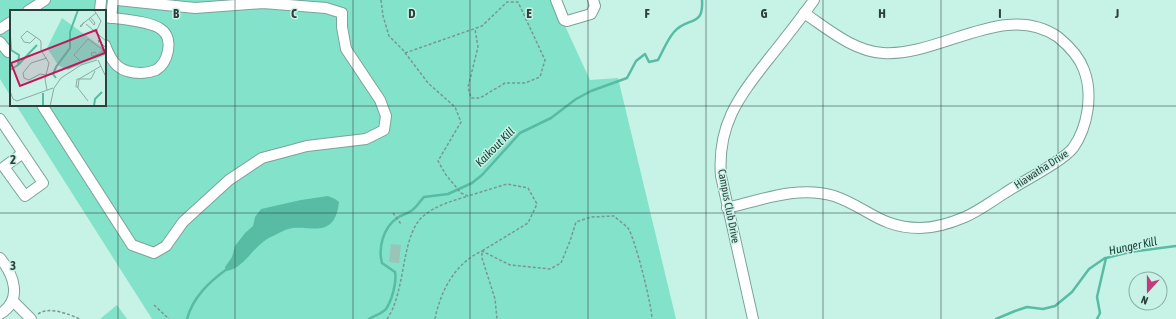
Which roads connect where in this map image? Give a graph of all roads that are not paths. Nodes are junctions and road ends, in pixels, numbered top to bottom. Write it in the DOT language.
graph roads {
  1 [pos="45,0"];
  2 [pos="101,0"];
  3 [pos="112,0"];
  4 [pos="117,0"];
  5 [pos="556,0"];
  6 [pos="594,0"];
  7 [pos="814,0"];
  8 [pos="30,10"];
  9 [pos="100,10"];
  10 [pos="804,13"];
  11 [pos="108,17"];
  12 [pos="10,23"];
  13 [pos="0,29"];
  14 [pos="0,42"];
  15 [pos="106,48"];
  16 [pos="10,53"];
  17 [pos="43,106"];
  18 [pos="0,119"];
  19 [pos="23,153"];
  20 [pos="727,208"];
  21 [pos="0,258"];
  22 [pos="13,301"];
  23 [pos="0,314"];
  24 [pos="31,319"];
  25 [pos="753,319"];
  1 -- 8 [label="street"];
  2 -- 9 [label="street"];
  3 -- 11 [label="street"];
  4 -- 17 [label="street"];
  5 -- 6 [label="street"];
  7 -- 10 [label="street, Campus Club Drive"];
  10 -- 20 [label="street, Campus Club Drive"];
  10 -- 20 [label="street, Hiawatha Drive"];
  11 -- 15 [label="street"];
  12 -- 13 [label="street"];
  14 -- 16 [label="street"];
  18 -- 19 [label="street"];
  20 -- 25 [label="street, Campus Club Drive"];
  21 -- 22 [label="street"];
  22 -- 23 [label="street"];
  22 -- 24 [label="street"];
}
